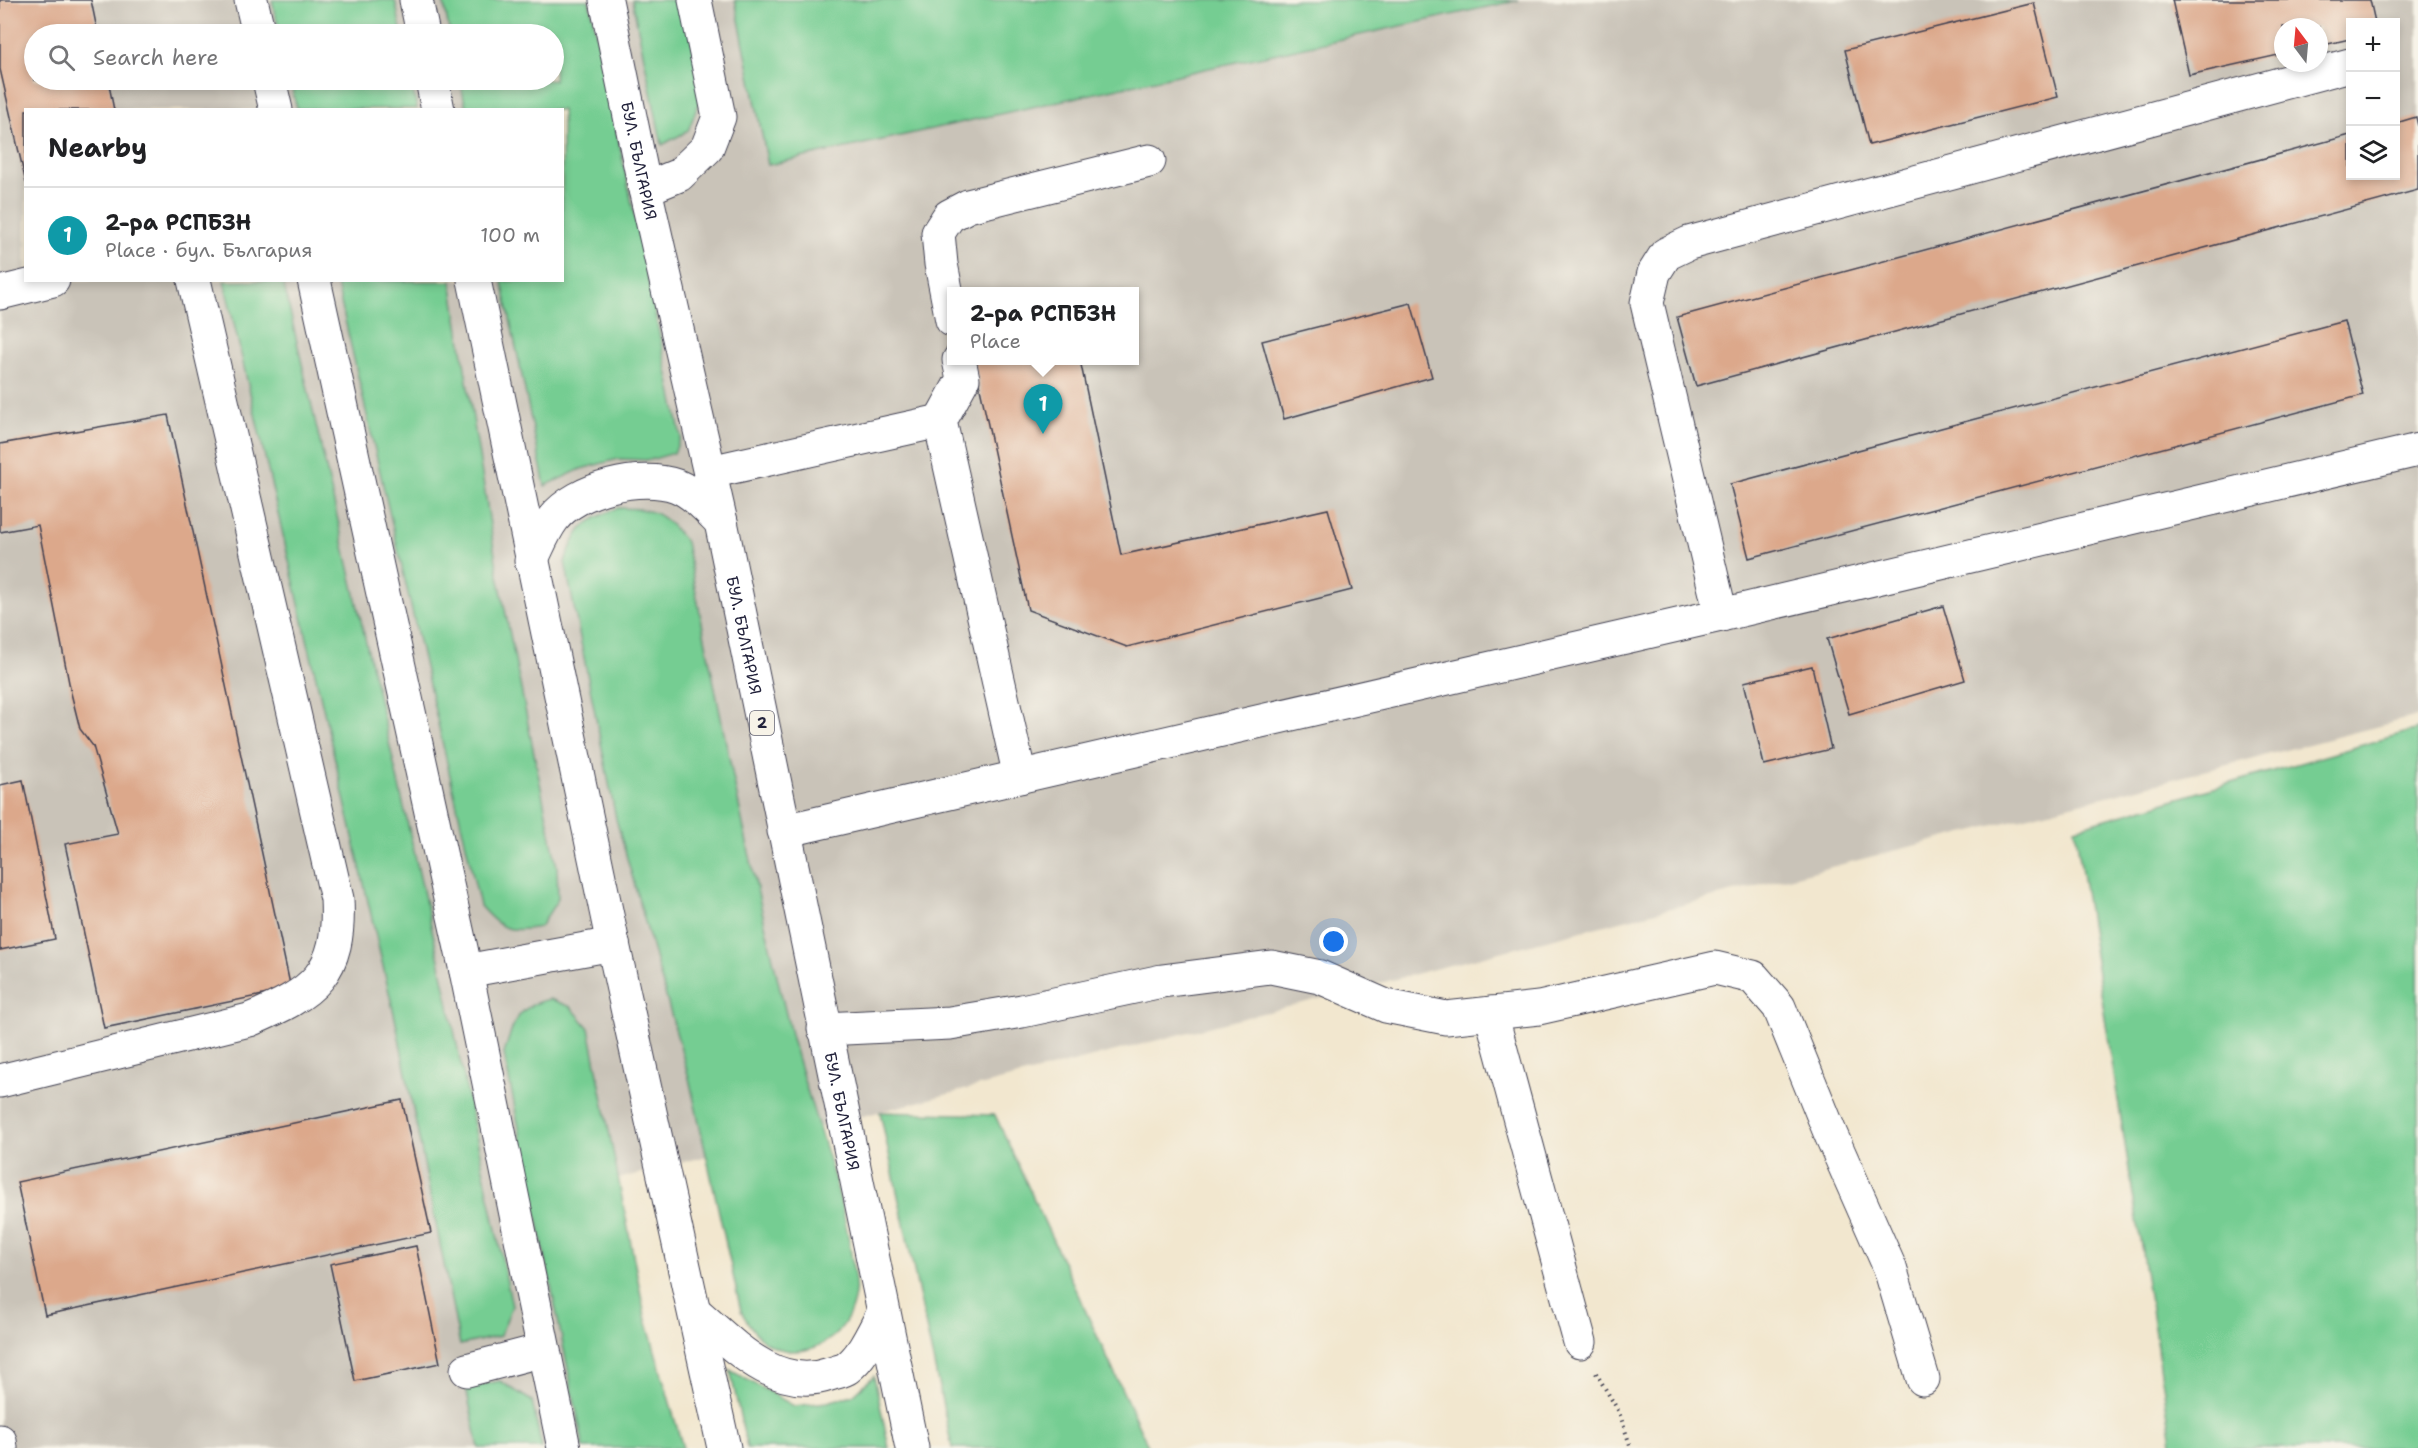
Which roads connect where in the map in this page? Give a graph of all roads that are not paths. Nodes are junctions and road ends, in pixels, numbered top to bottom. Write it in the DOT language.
graph roads {
  1 [pos="251,0"];
  2 [pos="416,0"];
  3 [pos="606,0"];
  4 [pos="695,0"];
  5 [pos="257,24"];
  6 [pos="421,24"];
  7 [pos="2346,66"];
  8 [pos="271,90"];
  9 [pos="434,90"];
  10 [pos="276,108"];
  11 [pos="438,108"];
  12 [pos="1149,161"];
  13 [pos="645,189"];
  14 [pos="46,282"];
  15 [pos="194,282"];
  16 [pos="314,282"];
  17 [pos="474,282"];
  18 [pos="0,293"];
  19 [pos="947,298"];
  20 [pos="960,365"];
  21 [pos="939,421"];
  22 [pos="2418,450"];
  23 [pos="710,472"];
  24 [pos="721,522"];
  25 [pos="531,561"];
  26 [pos="1721,615"];
  27 [pos="1020,777"];
  28 [pos="784,831"];
  29 [pos="613,944"];
  30 [pos="466,971"];
  31 [pos="1491,1013"];
  32 [pos="824,1029"];
  33 [pos="0,1081"];
  34 [pos="695,1312"];
  35 [pos="883,1314"];
  36 [pos="1580,1342"];
  37 [pos="543,1350"];
  38 [pos="467,1370"];
  39 [pos="1923,1379"];
  40 [pos="0,1441"];
  41 [pos="2,1448"];
  42 [pos="564,1448"];
  43 [pos="724,1448"];
  44 [pos="912,1448"];
  1 -- 5 [label="main road"];
  2 -- 6 [label="main road"];
  3 -- 13 [label="main road, БУЛ. БЪЛГАРИЯ / 2"];
  4 -- 13 [label="main road"];
  7 -- 26 [label="main road"];
  8 -- 10 [label="main road"];
  9 -- 11 [label="main road"];
  12 -- 19 [label="main road"];
  13 -- 23 [label="main road, БУЛ. БЪЛГАРИЯ / 2"];
  14 -- 18 [label="main road"];
  15 -- 33 [label="main road"];
  16 -- 30 [label="main road"];
  17 -- 25 [label="main road"];
  20 -- 21 [label="main road"];
  21 -- 23 [label="main road"];
  21 -- 27 [label="main road"];
  22 -- 26 [label="main road"];
  23 -- 24 [label="main road, БУЛ. БЪЛГАРИЯ / 2"];
  24 -- 25 [label="main road"];
  24 -- 28 [label="main road, БУЛ. БЪЛГАРИЯ / 2"];
  25 -- 29 [label="main road"];
  26 -- 27 [label="main road"];
  27 -- 28 [label="main road"];
  28 -- 32 [label="main road, БУЛ. БЪЛГАРИЯ / 2"];
  29 -- 30 [label="main road"];
  29 -- 34 [label="main road"];
  30 -- 37 [label="main road"];
  31 -- 32 [label="main road"];
  31 -- 36 [label="main road"];
  31 -- 39 [label="main road"];
  32 -- 35 [label="main road, БУЛ. БЪЛГАРИЯ / 2"];
  34 -- 35 [label="main road"];
  34 -- 43 [label="main road"];
  35 -- 44 [label="main road, БУЛ. БЪЛГАРИЯ / 2"];
  37 -- 38 [label="main road"];
  37 -- 42 [label="main road"];
  40 -- 41 [label="main road"];
}
